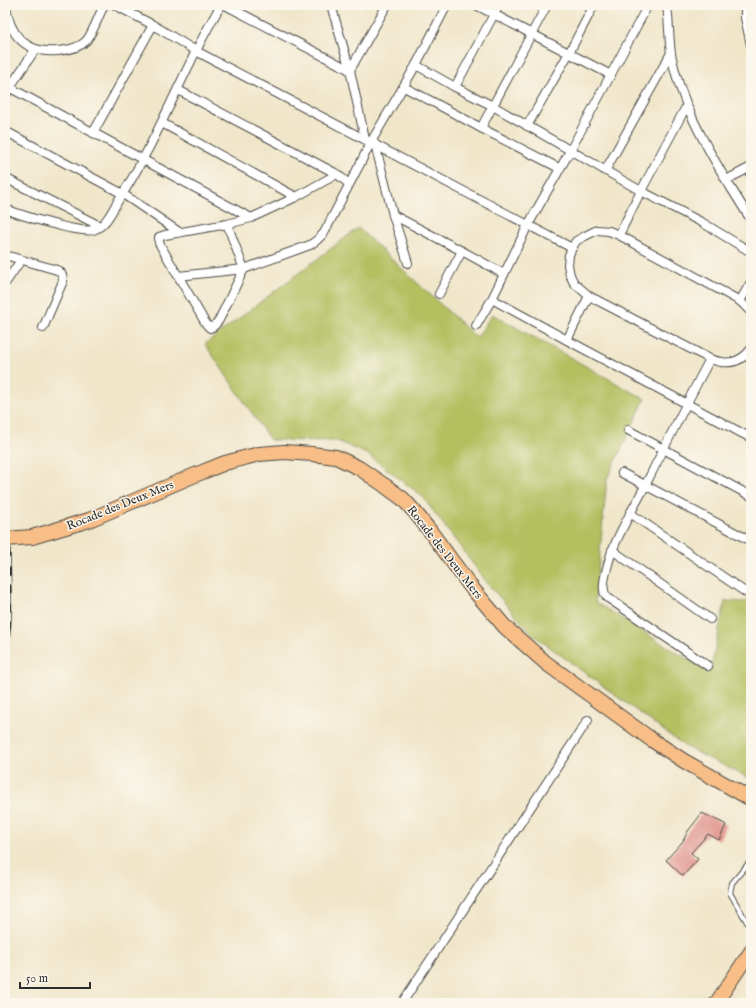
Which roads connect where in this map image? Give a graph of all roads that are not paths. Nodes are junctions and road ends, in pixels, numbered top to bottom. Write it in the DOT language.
graph roads {
  1 [pos="6,5"];
  2 [pos="104,5"];
  3 [pos="115,5"];
  4 [pos="220,5"];
  5 [pos="225,5"];
  6 [pos="331,5"];
  7 [pos="387,5"];
  8 [pos="447,5"];
  9 [pos="476,5"];
  10 [pos="499,5"];
  11 [pos="547,5"];
  12 [pos="594,5"];
  13 [pos="648,5"];
  14 [pos="667,5"];
  15 [pos="745,5"];
  16 [pos="494,14"];
  17 [pos="152,25"];
  18 [pos="531,34"];
  19 [pos="751,45"];
  20 [pos="36,50"];
  21 [pos="196,51"];
  22 [pos="569,53"];
  23 [pos="671,53"];
  24 [pos="416,65"];
  25 [pos="350,70"];
  26 [pos="611,75"];
  27 [pos="7,86"];
  28 [pos="404,87"];
  29 [pos="455,87"];
  30 [pos="178,90"];
  31 [pos="5,96"];
  32 [pos="687,105"];
  33 [pos="493,106"];
  34 [pos="162,123"];
  35 [pos="527,126"];
  36 [pos="481,128"];
  37 [pos="5,131"];
  38 [pos="93,133"];
  39 [pos="370,142"];
  40 [pos="570,151"];
  41 [pos="143,160"];
  42 [pos="751,167"];
  43 [pos="559,168"];
  44 [pos="606,171"];
  45 [pos="337,174"];
  46 [pos="5,178"];
  47 [pos="726,180"];
  48 [pos="349,184"];
  49 [pos="641,191"];
  50 [pos="123,194"];
  51 [pos="296,197"];
  52 [pos="5,210"];
  53 [pos="393,215"];
  54 [pos="251,218"];
  55 [pos="751,220"];
  56 [pos="227,224"];
  57 [pos="528,225"];
  58 [pos="100,226"];
  59 [pos="179,232"];
  60 [pos="619,235"];
  61 [pos="572,248"];
  62 [pos="462,251"];
  63 [pos="751,252"];
  64 [pos="5,255"];
  65 [pos="21,260"];
  66 [pos="408,263"];
  67 [pos="244,269"];
  68 [pos="504,274"];
  69 [pos="178,276"];
  70 [pos="6,282"];
  71 [pos="751,282"];
  72 [pos="439,294"];
  73 [pos="589,296"];
  74 [pos="492,299"];
  75 [pos="740,301"];
  76 [pos="751,312"];
  77 [pos="476,326"];
  78 [pos="43,328"];
  79 [pos="567,340"];
  80 [pos="750,352"];
  81 [pos="710,359"];
  82 [pos="687,403"];
  83 [pos="628,430"];
  84 [pos="751,438"];
  85 [pos="663,448"];
  86 [pos="622,474"];
  87 [pos="646,486"];
  88 [pos="751,496"];
  89 [pos="630,513"];
  90 [pos="5,539"];
  91 [pos="751,541"];
  92 [pos="612,550"];
  93 [pos="751,596"];
  94 [pos="710,620"];
  95 [pos="708,666"];
  96 [pos="588,720"];
  97 [pos="751,799"];
  98 [pos="751,864"];
  99 [pos="751,930"];
  100 [pos="751,951"];
  101 [pos="402,1003"];
  102 [pos="716,1003"];
  1 -- 20 [label="street"];
  2 -- 20 [label="street"];
  3 -- 17 [label="street"];
  4 -- 21 [label="street"];
  5 -- 25 [label="street"];
  6 -- 25 [label="street"];
  7 -- 25 [label="street"];
  8 -- 24 [label="street"];
  9 -- 16 [label="street"];
  10 -- 16 [label="street"];
  11 -- 18 [label="street"];
  12 -- 22 [label="street"];
  13 -- 26 [label="street"];
  14 -- 23 [label="street"];
  15 -- 19 [label="street"];
  16 -- 18 [label="street"];
  16 -- 29 [label="street"];
  17 -- 21 [label="street"];
  17 -- 38 [label="street"];
  18 -- 22 [label="street"];
  18 -- 33 [label="street"];
  20 -- 27 [label="street"];
  21 -- 30 [label="street"];
  21 -- 39 [label="street"];
  22 -- 26 [label="street"];
  22 -- 35 [label="street"];
  23 -- 32 [label="street"];
  23 -- 44 [label="street"];
  24 -- 28 [label="street"];
  24 -- 29 [label="street"];
  25 -- 39 [label="street"];
  26 -- 40 [label="street"];
  27 -- 31 [label="street"];
  27 -- 38 [label="street"];
  28 -- 36 [label="street"];
  28 -- 39 [label="street"];
  29 -- 33 [label="street"];
  30 -- 34 [label="street"];
  30 -- 45 [label="street"];
  32 -- 47 [label="street"];
  32 -- 49 [label="street"];
  33 -- 35 [label="street"];
  33 -- 36 [label="street"];
  34 -- 41 [label="street"];
  34 -- 51 [label="street"];
  35 -- 40 [label="street"];
  36 -- 43 [label="street"];
  37 -- 50 [label="street"];
  38 -- 41 [label="street"];
  39 -- 48 [label="street"];
  39 -- 53 [label="street"];
  39 -- 57 [label="street"];
  40 -- 43 [label="street"];
  40 -- 44 [label="street"];
  41 -- 50 [label="street"];
  41 -- 54 [label="street"];
  42 -- 47 [label="street"];
  43 -- 57 [label="street"];
  44 -- 49 [label="street"];
  45 -- 48 [label="street"];
  45 -- 51 [label="street"];
  46 -- 58 [label="street"];
  47 -- 55 [label="street"];
  48 -- 67 [label="street"];
  49 -- 60 [label="street"];
  49 -- 63 [label="street"];
  50 -- 58 [label="street"];
  50 -- 59 [label="street"];
  51 -- 54 [label="street"];
  52 -- 58 [label="street"];
  53 -- 62 [label="street"];
  53 -- 66 [label="street"];
  54 -- 56 [label="street"];
  56 -- 59 [label="street"];
  56 -- 67 [label="street"];
  57 -- 61 [label="street"];
  57 -- 68 [label="street"];
  59 -- 69 [label="street"];
  60 -- 61 [label="street"];
  60 -- 75 [label="street"];
  61 -- 73 [label="street"];
  62 -- 68 [label="street"];
  62 -- 72 [label="street"];
  64 -- 65 [label="street"];
  65 -- 70 [label="street"];
  65 -- 78 [label="street"];
  67 -- 69 [label="street"];
  67 -- 69 [label="street"];
  68 -- 74 [label="street"];
  71 -- 75 [label="street"];
  73 -- 79 [label="street"];
  73 -- 81 [label="street"];
  74 -- 77 [label="street"];
  74 -- 79 [label="street"];
  75 -- 76 [label="street"];
  79 -- 82 [label="street"];
  80 -- 81 [label="street"];
  81 -- 82 [label="street"];
  82 -- 84 [label="street"];
  82 -- 85 [label="street"];
  83 -- 85 [label="street"];
  85 -- 87 [label="street"];
  85 -- 88 [label="street"];
  86 -- 87 [label="street"];
  87 -- 89 [label="street"];
  87 -- 91 [label="street"];
  89 -- 92 [label="street"];
  89 -- 93 [label="street"];
  90 -- 97 [label="highway, Rocade des Deux Mers, bridge"];
  92 -- 94 [label="street"];
  92 -- 95 [label="street"];
  96 -- 101 [label="street"];
  98 -- 99 [label="lane"];
  100 -- 102 [label="main road"];
}
